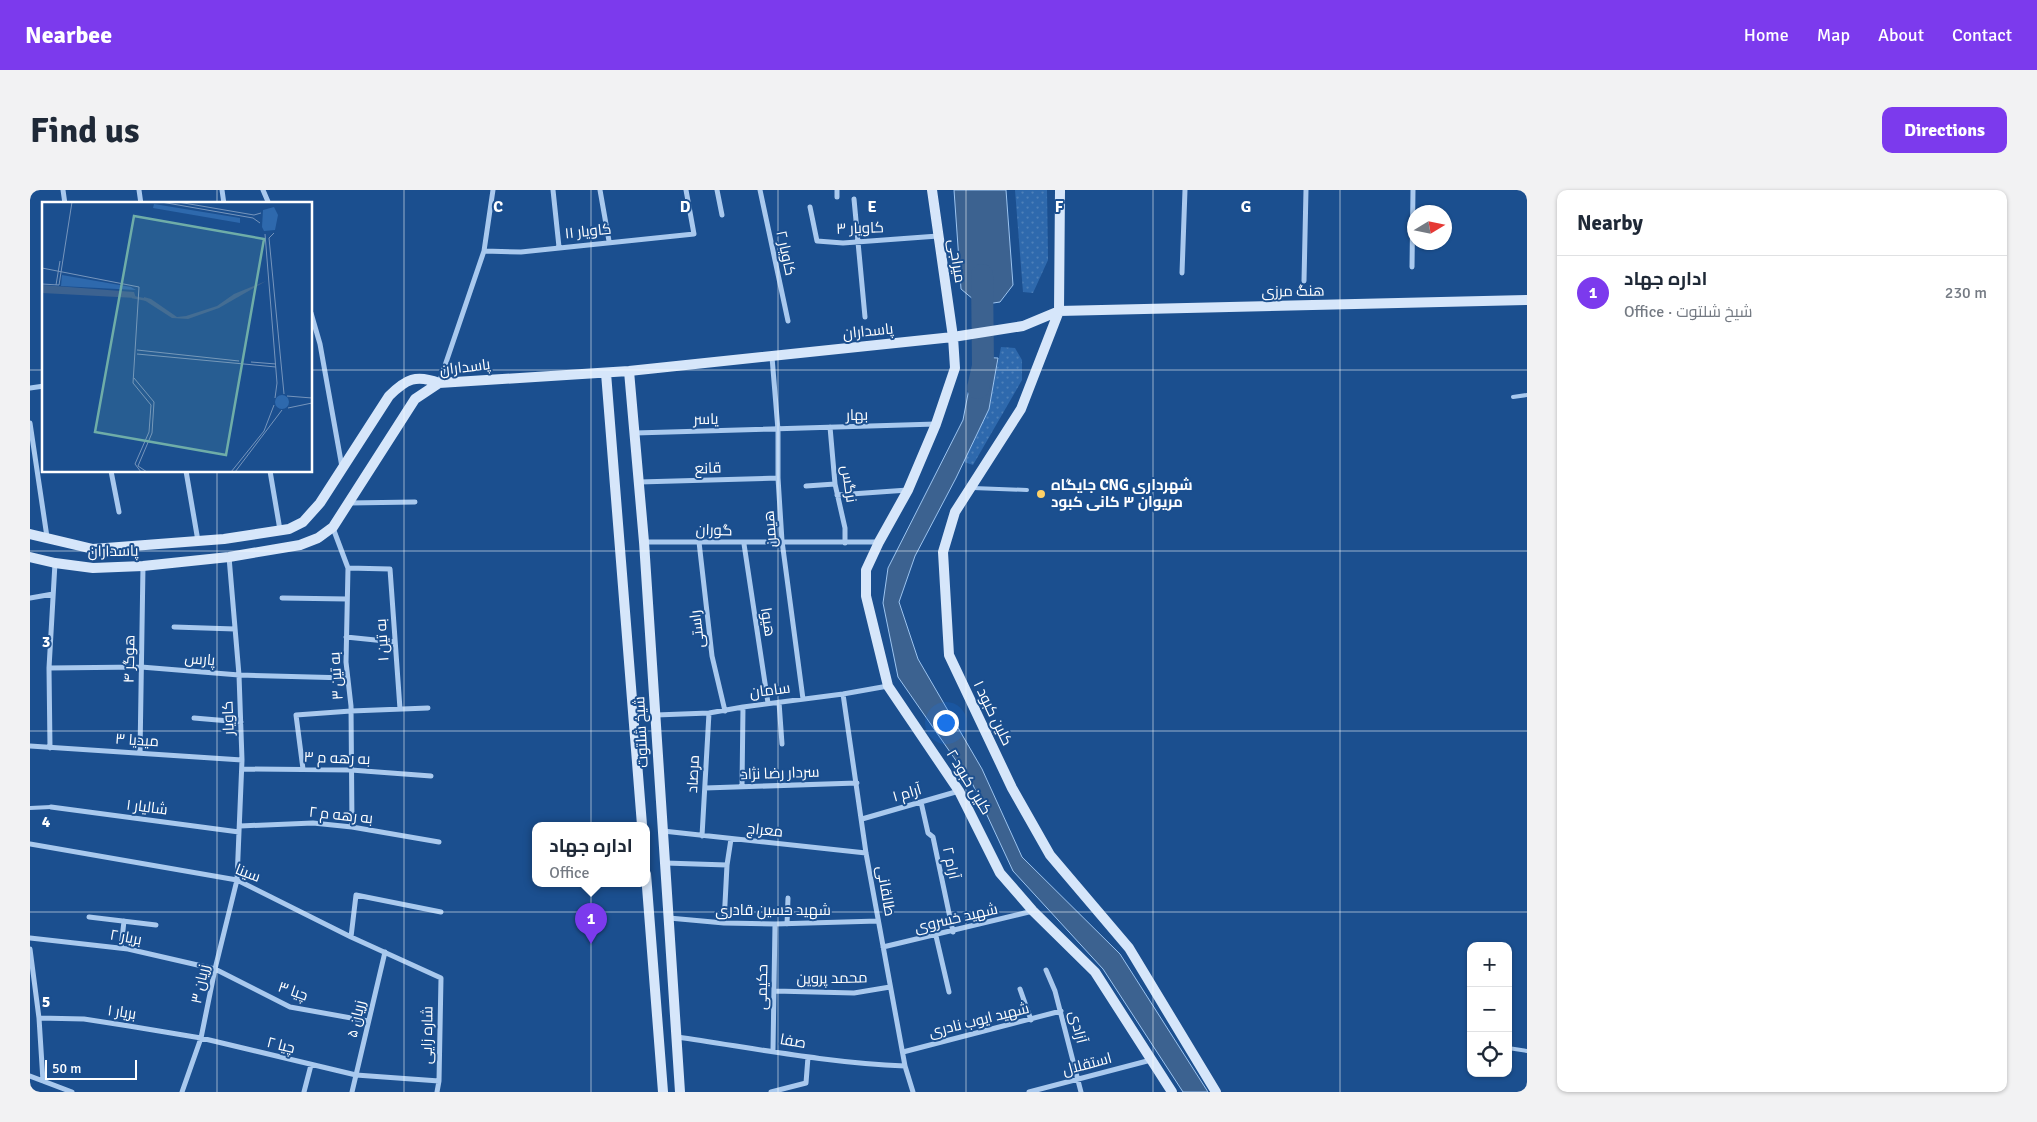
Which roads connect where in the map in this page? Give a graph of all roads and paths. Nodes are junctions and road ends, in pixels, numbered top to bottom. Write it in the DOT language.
graph roads {
  1 [pos="263,190"];
  2 [pos="493,190"];
  3 [pos="553,190"];
  4 [pos="600,190"];
  5 [pos="686,190"];
  6 [pos="717,190"];
  7 [pos="760,190"];
  8 [pos="837,190"];
  9 [pos="932,190"];
  10 [pos="1060,190"];
  11 [pos="1185,190"];
  12 [pos="1306,190"];
  13 [pos="1413,190"];
  14 [pos="837,197"];
  15 [pos="854,199"];
  16 [pos="268,202"];
  17 [pos="810,207"];
  18 [pos="722,215"];
  19 [pos="938,236"];
  20 [pos="609,241"];
  21 [pos="859,242"];
  22 [pos="560,247"];
  23 [pos="484,251"];
  24 [pos="1412,267"];
  25 [pos="1182,273"];
  26 [pos="1304,281"];
  27 [pos="1527,300"];
  28 [pos="1059,311"];
  29 [pos="312,316"];
  30 [pos="865,317"];
  31 [pos="788,320"];
  32 [pos="953,337"];
  33 [pos="772,357"];
  34 [pos="629,371"];
  35 [pos="606,373"];
  36 [pos="439,383"];
  37 [pos="1527,395"];
  38 [pos="1512,397"];
  39 [pos="30,423"];
  40 [pos="936,424"];
  41 [pos="830,428"];
  42 [pos="778,430"];
  43 [pos="634,433"];
  44 [pos="342,468"];
  45 [pos="112,472"];
  46 [pos="186,472"];
  47 [pos="270,472"];
  48 [pos="778,478"];
  49 [pos="638,482"];
  50 [pos="835,484"];
  51 [pos="806,486"];
  52 [pos="971,488"];
  53 [pos="908,490"];
  54 [pos="1027,490"];
  55 [pos="837,495"];
  56 [pos="415,502"];
  57 [pos="346,503"];
  58 [pos="119,512"];
  59 [pos="332,527"];
  60 [pos="280,531"];
  61 [pos="30,534"];
  62 [pos="48,538"];
  63 [pos="198,541"];
  64 [pos="782,541"];
  65 [pos="644,542"];
  66 [pos="699,542"];
  67 [pos="879,542"];
  68 [pos="845,543"];
  69 [pos="744,544"];
  70 [pos="30,557"];
  71 [pos="229,557"];
  72 [pos="55,563"];
  73 [pos="142,566"];
  74 [pos="348,568"];
  75 [pos="53,594"];
  76 [pos="30,598"];
  77 [pos="282,598"];
  78 [pos="347,599"];
  79 [pos="174,627"];
  80 [pos="235,629"];
  81 [pos="346,638"];
  82 [pos="395,642"];
  83 [pos="141,667"];
  84 [pos="50,668"];
  85 [pos="239,675"];
  86 [pos="348,678"];
  87 [pos="888,686"];
  88 [pos="843,694"];
  89 [pos="803,699"];
  90 [pos="779,702"];
  91 [pos="768,703"];
  92 [pos="743,706"];
  93 [pos="428,708"];
  94 [pos="400,709"];
  95 [pos="351,711"];
  96 [pos="725,711"];
  97 [pos="709,713"];
  98 [pos="655,715"];
  99 [pos="194,718"];
  100 [pos="241,722"];
  101 [pos="782,744"];
  102 [pos="30,746"];
  103 [pos="50,748"];
  104 [pos="140,753"];
  105 [pos="242,760"];
  106 [pos="242,769"];
  107 [pos="303,769"];
  108 [pos="351,770"];
  109 [pos="431,776"];
  110 [pos="856,783"];
  111 [pos="705,788"];
  112 [pos="742,788"];
  113 [pos="959,791"];
  114 [pos="921,802"];
  115 [pos="51,807"];
  116 [pos="30,808"];
  117 [pos="862,819"];
  118 [pos="642,822"];
  119 [pos="352,826"];
  120 [pos="240,829"];
  121 [pos="662,830"];
  122 [pos="702,836"];
  123 [pos="732,839"];
  124 [pos="438,842"];
  125 [pos="30,844"];
  126 [pos="866,853"];
  127 [pos="665,863"];
  128 [pos="727,865"];
  129 [pos="237,880"];
  130 [pos="647,887"];
  131 [pos="788,898"];
  132 [pos="1033,911"];
  133 [pos="441,912"];
  134 [pos="89,917"];
  135 [pos="668,918"];
  136 [pos="124,920"];
  137 [pos="878,922"];
  138 [pos="724,923"];
  139 [pos="775,924"];
  140 [pos="787,924"];
  141 [pos="156,925"];
  142 [pos="952,932"];
  143 [pos="936,936"];
  144 [pos="351,937"];
  145 [pos="30,938"];
  146 [pos="30,948"];
  147 [pos="121,948"];
  148 [pos="883,948"];
  149 [pos="385,952"];
  150 [pos="216,969"];
  151 [pos="1046,970"];
  152 [pos="440,978"];
  153 [pos="890,987"];
  154 [pos="1020,989"];
  155 [pos="775,991"];
  156 [pos="949,992"];
  157 [pos="1061,1011"];
  158 [pos="39,1018"];
  159 [pos="1031,1020"];
  160 [pos="368,1021"];
  161 [pos="677,1036"];
  162 [pos="201,1038"];
  163 [pos="1512,1049"];
  164 [pos="773,1050"];
  165 [pos="1527,1051"];
  166 [pos="903,1052"];
  167 [pos="808,1057"];
  168 [pos="1151,1060"];
  169 [pos="311,1065"];
  170 [pos="905,1066"];
  171 [pos="356,1075"];
  172 [pos="30,1076"];
  173 [pos="1078,1080"];
  174 [pos="43,1081"];
  175 [pos="439,1081"];
  176 [pos="58,1090"];
  177 [pos="72,1092"];
  178 [pos="182,1092"];
  179 [pos="304,1092"];
  180 [pos="352,1092"];
  181 [pos="437,1092"];
  182 [pos="663,1092"];
  183 [pos="680,1092"];
  184 [pos="770,1092"];
  185 [pos="913,1092"];
  186 [pos="1029,1092"];
  187 [pos="1081,1092"];
  188 [pos="1172,1092"];
  189 [pos="1216,1092"];
  1 -- 16 [label="street"];
  2 -- 23 [label="street"];
  3 -- 22 [label="street"];
  4 -- 20 [label="street"];
  5 -- 20 [label="street, کاویار ۱۱"];
  6 -- 18 [label="street"];
  7 -- 31 [label="street, کاویار ۲"];
  8 -- 14 [label="street"];
  9 -- 19 [label="main road, میراجی"];
  10 -- 28 [label="main road"];
  11 -- 25 [label="street"];
  12 -- 26 [label="street"];
  13 -- 24 [label="street"];
  15 -- 21 [label="street"];
  17 -- 21 [label="street, کاویار ۳"];
  19 -- 21 [label="street, کاویار ۳"];
  19 -- 32 [label="main road, میراجی"];
  20 -- 22 [label="street, کاویار ۱۱"];
  21 -- 30 [label="street"];
  22 -- 23 [label="street, کاویار ۱۱"];
  23 -- 36 [label="street"];
  27 -- 28 [label="main road, هنگ مرزی"];
  28 -- 32 [label="main road, پاسداران"];
  28 -- 52 [label="main road, کلین کبود ۱"];
  29 -- 44 [label="street"];
  32 -- 33 [label="main road, پاسداران"];
  32 -- 40 [label="main road, کلین کبود ۲"];
  33 -- 34 [label="main road, پاسداران"];
  33 -- 42 [label="street, هیمن"];
  34 -- 35 [label="main road, پاسداران"];
  34 -- 43 [label="main road, شیخ شلتوت"];
  35 -- 36 [label="main road, پاسداران"];
  35 -- 118 [label="main road, شیخ شلتوت"];
  36 -- 44 [label="main road"];
  36 -- 57 [label="main road, پاسداران"];
  37 -- 38 [label="lane"];
  39 -- 62 [label="street"];
  40 -- 41 [label="street, بهار"];
  40 -- 53 [label="main road, کلین کبود ۲"];
  41 -- 42 [label="street, بهار"];
  41 -- 50 [label="street, نرگس"];
  42 -- 43 [label="street, یاسر"];
  42 -- 48 [label="street, هیمن"];
  43 -- 49 [label="main road, شیخ شلتوت"];
  44 -- 60 [label="main road"];
  45 -- 58 [label="street"];
  46 -- 63 [label="street"];
  47 -- 60 [label="street"];
  48 -- 49 [label="street, قانع"];
  48 -- 64 [label="street, هیمن"];
  49 -- 65 [label="main road, شیخ شلتوت"];
  50 -- 51 [label="street"];
  50 -- 55 [label="street, نرگس"];
  52 -- 54 [label="lane"];
  52 -- 189 [label="main road, کلین کبود ۱"];
  53 -- 55 [label="street"];
  53 -- 67 [label="main road, کلین کبود ۲"];
  55 -- 68 [label="street, نرگس"];
  56 -- 57 [label="street"];
  57 -- 59 [label="main road, پاسداران"];
  59 -- 71 [label="main road, پاسداران"];
  59 -- 74 [label="street, به تین ۳"];
  60 -- 63 [label="main road"];
  61 -- 62 [label="main road"];
  62 -- 63 [label="main road"];
  64 -- 68 [label="street, گوران"];
  64 -- 69 [label="street, گوران"];
  64 -- 89 [label="street, هیمن"];
  65 -- 66 [label="street, گوران"];
  65 -- 98 [label="main road, شیخ شلتوت"];
  66 -- 69 [label="street, گوران"];
  66 -- 96 [label="street, راستی"];
  67 -- 68 [label="street, گوران"];
  67 -- 87 [label="main road, کلین کبود ۲"];
  69 -- 91 [label="street, هیوا"];
  70 -- 72 [label="main road, پاسداران"];
  71 -- 73 [label="main road, پاسداران"];
  71 -- 80 [label="street, کاویار"];
  72 -- 73 [label="main road, پاسداران"];
  72 -- 75 [label="street"];
  73 -- 83 [label="street, هوگر ۴"];
  74 -- 78 [label="street, به تین ۳"];
  74 -- 82 [label="street, به تین ۱"];
  75 -- 76 [label="street"];
  75 -- 84 [label="street"];
  77 -- 78 [label="street"];
  78 -- 81 [label="street, به تین ۳"];
  79 -- 80 [label="street"];
  80 -- 85 [label="street, کاویار"];
  81 -- 82 [label="street"];
  81 -- 86 [label="street, به تین ۳"];
  82 -- 94 [label="street, به تین ۱"];
  83 -- 84 [label="street, پارس"];
  83 -- 85 [label="street, پارس"];
  83 -- 104 [label="street, هوگر ۴"];
  84 -- 103 [label="street"];
  85 -- 86 [label="street, پارس"];
  85 -- 100 [label="street, کاویار"];
  86 -- 95 [label="street, به تین ۳"];
  87 -- 88 [label="street, سامان"];
  87 -- 113 [label="main road, کلین کبود ۲"];
  88 -- 89 [label="street, سامان"];
  88 -- 110 [label="street, طالقانی"];
  89 -- 90 [label="street, سامان"];
  90 -- 91 [label="street, سامان"];
  90 -- 101 [label="street"];
  91 -- 92 [label="street, سامان"];
  92 -- 96 [label="street, سامان"];
  92 -- 112 [label="street"];
  93 -- 94 [label="street"];
  94 -- 95 [label="street"];
  95 -- 107 [label="street"];
  95 -- 108 [label="street, به تین ۳"];
  96 -- 97 [label="street, سامان"];
  97 -- 98 [label="street, سامان"];
  97 -- 111 [label="street, مرصاد"];
  98 -- 121 [label="main road, شیخ شلتوت"];
  99 -- 100 [label="street"];
  100 -- 105 [label="street, کاویار"];
  102 -- 103 [label="street, میدیا ۳"];
  103 -- 104 [label="street, میدیا ۳"];
  104 -- 105 [label="street, میدیا ۳"];
  105 -- 106 [label="street, کاویار"];
  106 -- 107 [label="street, به رهه م ۳"];
  106 -- 120 [label="street, کاویار"];
  107 -- 108 [label="street, به رهه م ۳"];
  108 -- 109 [label="street, به رهه م ۳"];
  108 -- 119 [label="street, به تین ۳"];
  110 -- 112 [label="street, سردار رضا نژاد"];
  110 -- 117 [label="street, طالقانی"];
  111 -- 112 [label="street, سردار رضا نژاد"];
  111 -- 122 [label="street, مرصاد"];
  113 -- 114 [label="street, آرام ۱"];
  113 -- 132 [label="main road, کلین کبود ۲"];
  114 -- 117 [label="street, آرام ۱"];
  114 -- 142 [label="street, آرام ۲"];
  115 -- 116 [label="lane"];
  115 -- 120 [label="street, شالیار ۱"];
  117 -- 126 [label="street, طالقانی"];
  119 -- 120 [label="street, به رهه م ۲"];
  119 -- 124 [label="street, به رهه م ۲"];
  120 -- 129 [label="street, کاویار"];
  121 -- 122 [label="street, معراج"];
  121 -- 127 [label="main road, شیخ شلتوت"];
  122 -- 123 [label="street, معراج"];
  123 -- 126 [label="street, معراج"];
  123 -- 128 [label="street"];
  125 -- 129 [label="street, سینا"];
  126 -- 137 [label="street, طالقانی"];
  127 -- 128 [label="street"];
  127 -- 135 [label="main road, شیخ شلتوت"];
  128 -- 138 [label="street"];
  129 -- 144 [label="street, سینا"];
  129 -- 150 [label="street, زریان ۳"];
  130 -- 182 [label="main road"];
  131 -- 140 [label="street"];
  132 -- 142 [label="street, شهید خسروی"];
  132 -- 168 [label="main road, کلین کبود ۲"];
  133 -- 144 [label="street"];
  134 -- 136 [label="street"];
  135 -- 138 [label="street, شهید حسین قادری"];
  135 -- 161 [label="main road, شیخ شلتوت"];
  136 -- 141 [label="street"];
  136 -- 147 [label="street"];
  137 -- 140 [label="street, شهید حسین قادری"];
  137 -- 148 [label="street, طالقانی"];
  138 -- 139 [label="street, شهید حسین قادری"];
  139 -- 140 [label="street, شهید حسین قادری"];
  139 -- 155 [label="street, حکیمی"];
  142 -- 143 [label="street, شهید خسروی"];
  143 -- 148 [label="street, شهید خسروی"];
  143 -- 156 [label="street"];
  144 -- 149 [label="street, سینا"];
  145 -- 147 [label="street, بریار ۲"];
  146 -- 158 [label="street"];
  147 -- 150 [label="street, بریار ۲"];
  148 -- 153 [label="street, طالقانی"];
  149 -- 152 [label="street, سینا"];
  149 -- 160 [label="street, زریان ۵"];
  150 -- 160 [label="street, چیا ۳"];
  150 -- 162 [label="street, زریان ۳"];
  151 -- 157 [label="street, آزادی"];
  152 -- 175 [label="street, شاره زایی"];
  153 -- 155 [label="street, محمد پروین"];
  153 -- 166 [label="street, طالقانی"];
  154 -- 159 [label="street"];
  155 -- 164 [label="street, حکیمی"];
  157 -- 159 [label="street, شهید ایوب نادری"];
  157 -- 173 [label="street, آزادی"];
  158 -- 162 [label="street, بریار ۱"];
  158 -- 174 [label="street"];
  159 -- 166 [label="street, شهید ایوب نادری"];
  160 -- 171 [label="street, زریان ۵"];
  161 -- 164 [label="street, صفا"];
  161 -- 183 [label="main road, شیخ شلتوت"];
  162 -- 169 [label="street, چیا ۲"];
  162 -- 178 [label="street, زریان ۳"];
  163 -- 165 [label="lane"];
  164 -- 167 [label="street, صفا"];
  166 -- 170 [label="street, طالقانی"];
  167 -- 170 [label="street, صفا"];
  167 -- 184 [label="street"];
  168 -- 173 [label="street, استقلال"];
  168 -- 188 [label="main road, کلین کبود ۲"];
  169 -- 171 [label="street, چیا ۲"];
  169 -- 179 [label="street"];
  170 -- 185 [label="street, طالقانی"];
  171 -- 175 [label="street, چیا ۲"];
  171 -- 180 [label="street, زریان ۵"];
  172 -- 174 [label="street"];
  173 -- 186 [label="street, استقلال"];
  173 -- 187 [label="street, آزادی"];
  174 -- 176 [label="street"];
  175 -- 181 [label="street, شاره زایی"];
  176 -- 177 [label="street"];
}
